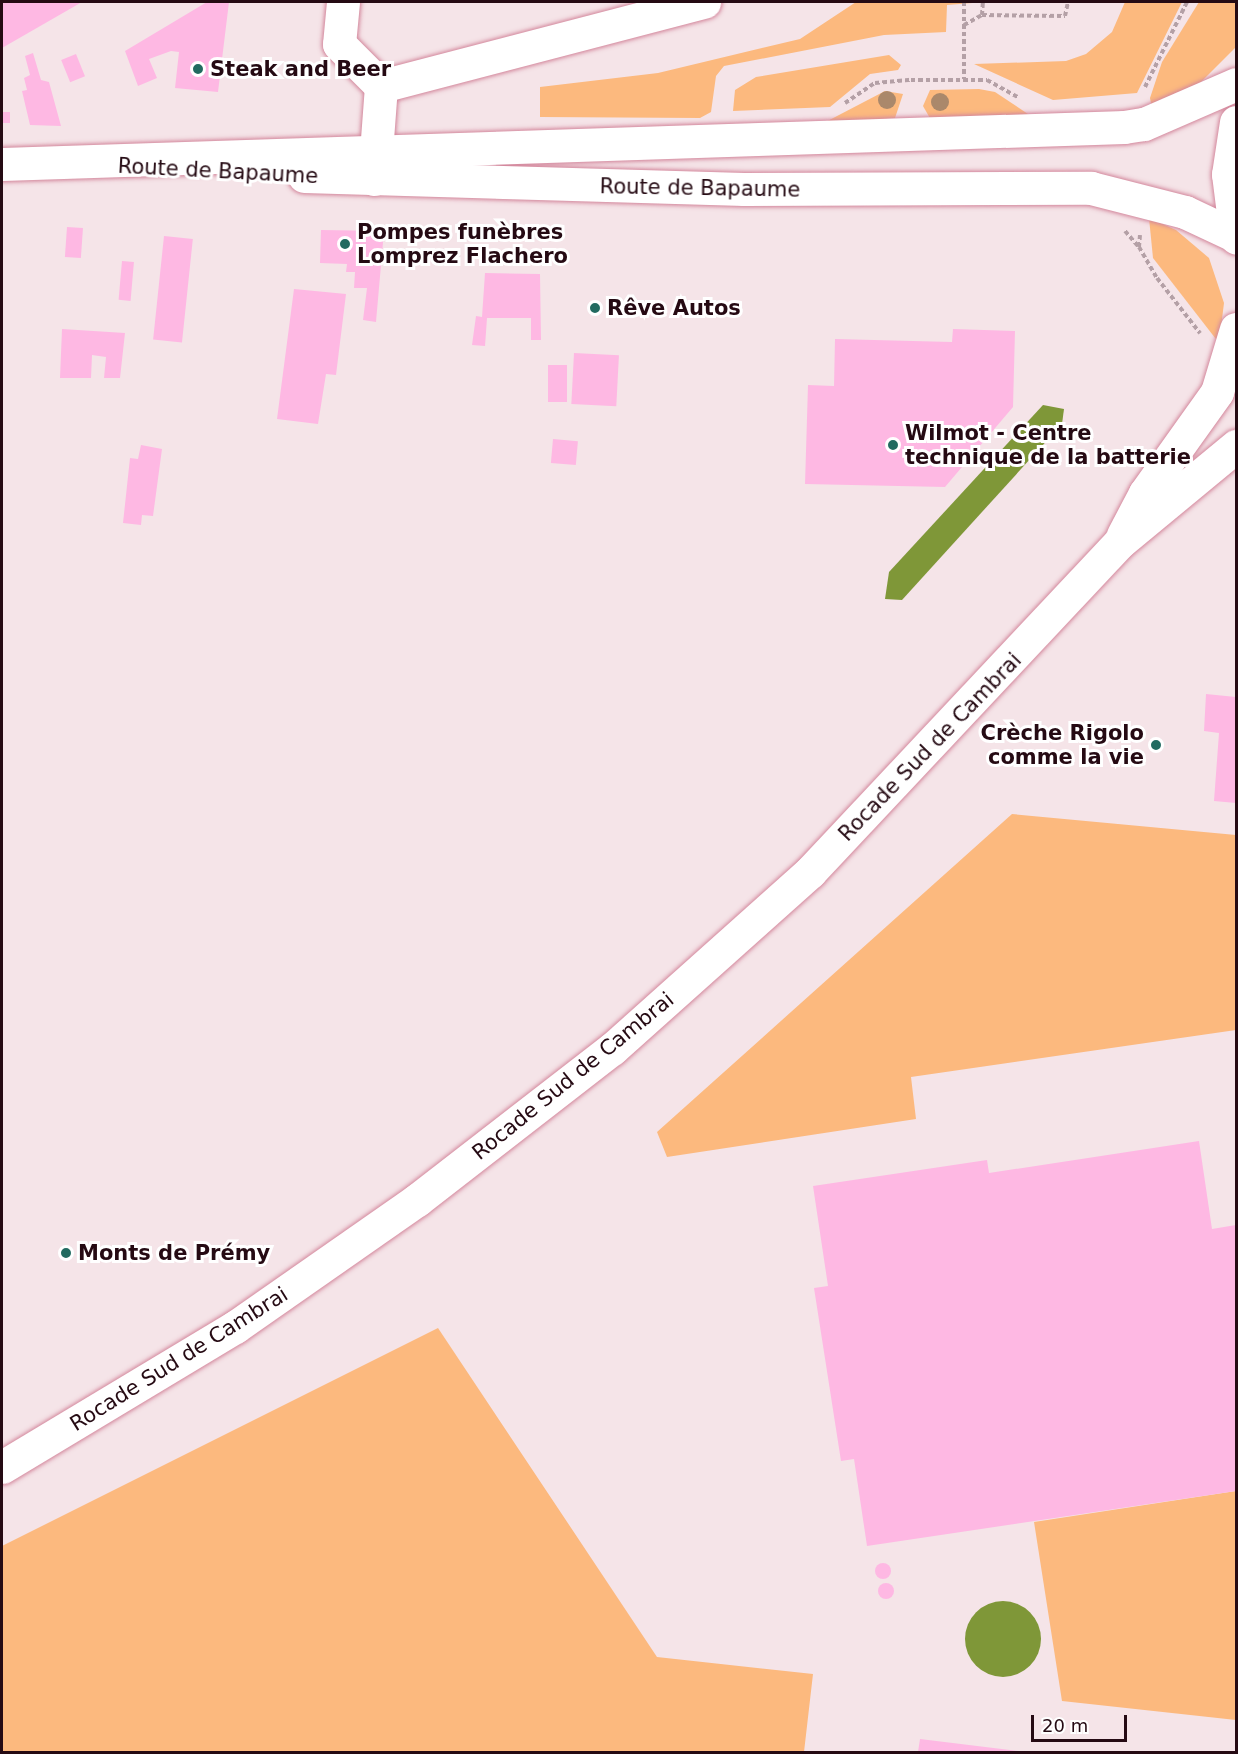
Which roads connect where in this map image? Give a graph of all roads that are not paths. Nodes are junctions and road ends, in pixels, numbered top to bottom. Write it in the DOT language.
graph roads {
  1 [pos="343,2"];
  2 [pos="704,2"];
  3 [pos="1236,84"];
  4 [pos="381,86"];
  5 [pos="1236,122"];
  6 [pos="863,137"];
  7 [pos="2,164"];
  8 [pos="374,167"];
  9 [pos="744,189"];
  10 [pos="1236,236"];
  11 [pos="1236,329"];
  12 [pos="1236,446"];
  13 [pos="1120,542"];
  14 [pos="2,1467"];
  1 -- 4 [label="main road"];
  2 -- 4 [label="main road"];
  3 -- 6 [label="main road, Route de Bapaume"];
  4 -- 8 [label="main road"];
  5 -- 10 [label="main road"];
  6 -- 8 [label="main road, Route de Bapaume"];
  6 -- 9 [label="main road"];
  7 -- 8 [label="main road, Route de Bapaume"];
  8 -- 9 [label="main road, Route de Bapaume"];
  9 -- 10 [label="main road, Route de Bapaume"];
  11 -- 13 [label="main road, Rocade Sud de Cambrai"];
  12 -- 13 [label="main road, Rocade Sud de Cambrai"];
  13 -- 14 [label="main road, Rocade Sud de Cambrai"];
}
